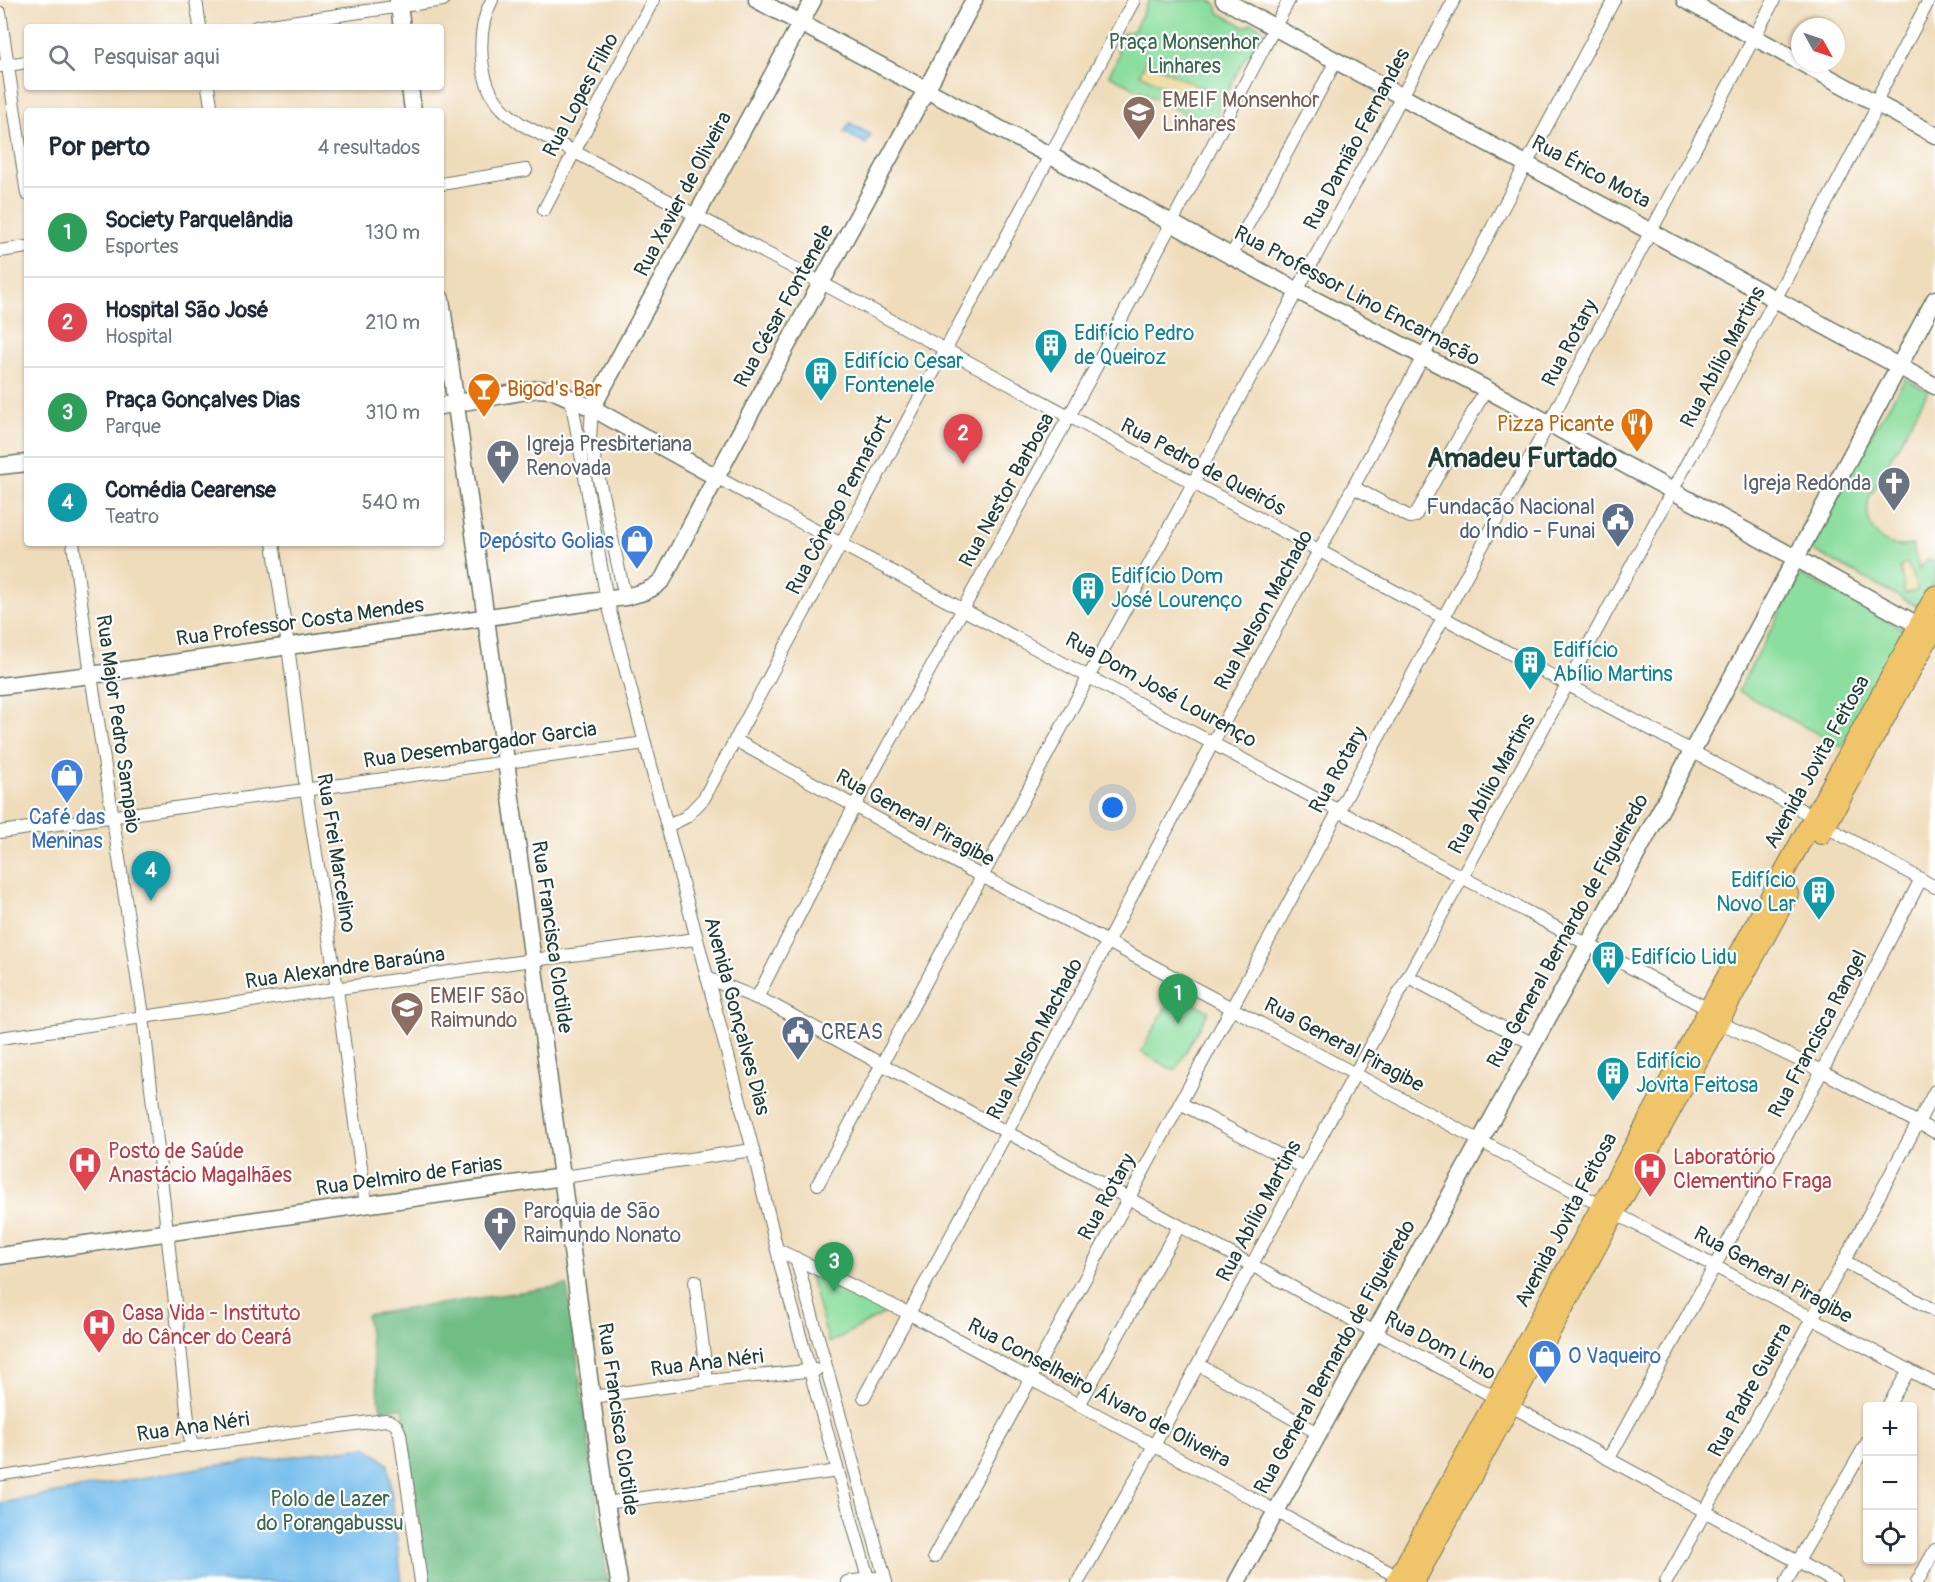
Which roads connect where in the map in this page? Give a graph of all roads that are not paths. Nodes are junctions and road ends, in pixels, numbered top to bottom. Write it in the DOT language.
graph roads {
  1 [pos="196,0"];
  2 [pos="443,0"];
  3 [pos="492,0"];
  4 [pos="653,0"];
  5 [pos="757,0"];
  6 [pos="813,0"];
  7 [pos="974,0"];
  8 [pos="1134,0"];
  9 [pos="1224,0"];
  10 [pos="1289,0"];
  11 [pos="1454,0"];
  12 [pos="1614,0"];
  13 [pos="1685,0"];
  14 [pos="1774,0"];
  15 [pos="1929,0"];
  16 [pos="398,4"];
  17 [pos="0,12"];
  18 [pos="200,24"];
  19 [pos="275,24"];
  20 [pos="401,24"];
  21 [pos="800,24"];
  22 [pos="1274,28"];
  23 [pos="1755,38"];
  24 [pos="1791,58"];
  25 [pos="1336,61"];
  26 [pos="24,62"];
  27 [pos="3,66"];
  28 [pos="1818,72"];
  29 [pos="208,90"];
  30 [pos="410,90"];
  31 [pos="926,90"];
  32 [pos="1402,97"];
  33 [pos="1876,103"];
  34 [pos="212,108"];
  35 [pos="413,108"];
  36 [pos="1935,135"];
  37 [pos="573,150"];
  38 [pos="1051,156"];
  39 [pos="1527,164"];
  40 [pos="526,170"];
  41 [pos="24,178"];
  42 [pos="444,184"];
  43 [pos="544,210"];
  44 [pos="697,216"];
  45 [pos="1171,223"];
  46 [pos="1652,231"];
  47 [pos="24,247"];
  48 [pos="0,251"];
  49 [pos="1231,256"];
  50 [pos="821,285"];
  51 [pos="1298,290"];
  52 [pos="1935,299"];
  53 [pos="1776,300"];
  54 [pos="444,338"];
  55 [pos="945,350"];
  56 [pos="1423,356"];
  57 [pos="1899,366"];
  58 [pos="1935,386"];
  59 [pos="1486,389"];
  60 [pos="571,398"];
  61 [pos="449,405"];
  62 [pos="592,408"];
  63 [pos="1069,417"];
  64 [pos="1549,423"];
  65 [pos="588,457"];
  66 [pos="24,463"];
  67 [pos="0,466"];
  68 [pos="716,477"];
  69 [pos="1193,484"];
  70 [pos="1353,487"];
  71 [pos="1672,492"];
  72 [pos="841,543"];
  73 [pos="73,546"];
  74 [pos="273,546"];
  75 [pos="1319,551"];
  76 [pos="1797,558"];
  77 [pos="1935,596"];
  78 [pos="625,597"];
  79 [pos="607,600"];
  80 [pos="964,609"];
  81 [pos="1443,618"];
  82 [pos="486,619"];
  83 [pos="1930,629"];
  84 [pos="288,646"];
  85 [pos="91,675"];
  86 [pos="1089,676"];
  87 [pos="0,686"];
  88 [pos="1568,686"];
  89 [pos="735,740"];
  90 [pos="645,742"];
  91 [pos="1212,744"];
  92 [pos="1692,751"];
  93 [pos="506,761"];
  94 [pos="306,789"];
  95 [pos="854,807"];
  96 [pos="1337,811"];
  97 [pos="112,816"];
  98 [pos="1820,822"];
  99 [pos="668,826"];
  100 [pos="0,832"];
  101 [pos="981,877"];
  102 [pos="1462,878"];
  103 [pos="1921,879"];
  104 [pos="1935,886"];
  105 [pos="696,939"];
  106 [pos="1108,942"];
  107 [pos="1588,945"];
  108 [pos="532,960"];
  109 [pos="1409,977"];
  110 [pos="707,978"];
  111 [pos="338,989"];
  112 [pos="757,998"];
  113 [pos="1232,1008"];
  114 [pos="143,1016"];
  115 [pos="1714,1016"];
  116 [pos="0,1038"];
  117 [pos="1533,1044"];
  118 [pos="882,1064"];
  119 [pos="1822,1071"];
  120 [pos="1356,1073"];
  121 [pos="1935,1091"];
  122 [pos="1180,1103"];
  123 [pos="1918,1122"];
  124 [pos="1007,1131"];
  125 [pos="1935,1132"];
  126 [pos="1480,1140"];
  127 [pos="753,1150"];
  128 [pos="1304,1168"];
  129 [pos="562,1177"];
  130 [pos="818,1184"];
  131 [pos="1129,1198"];
  132 [pos="366,1205"];
  133 [pos="1608,1208"];
  134 [pos="1179,1226"];
  135 [pos="167,1233"];
  136 [pos="778,1250"];
  137 [pos="0,1256"];
  138 [pos="796,1258"];
  139 [pos="1844,1261"];
  140 [pos="1713,1264"];
  141 [pos="1253,1266"];
  142 [pos="695,1281"];
  143 [pos="1935,1311"];
  144 [pos="909,1313"];
  145 [pos="1811,1319"];
  146 [pos="1374,1332"];
  147 [pos="1199,1365"];
  148 [pos="826,1369"];
  149 [pos="1909,1370"];
  150 [pos="810,1371"];
  151 [pos="1030,1379"];
  152 [pos="707,1381"];
  153 [pos="1935,1384"];
  154 [pos="592,1397"];
  155 [pos="864,1397"];
  156 [pos="1504,1402"];
  157 [pos="1891,1402"];
  158 [pos="1079,1405"];
  159 [pos="1318,1432"];
  160 [pos="1155,1445"];
  161 [pos="191,1446"];
  162 [pos="1863,1450"];
  163 [pos="1608,1458"];
  164 [pos="838,1471"];
  165 [pos="0,1476"];
  166 [pos="606,1503"];
  167 [pos="1277,1511"];
  168 [pos="1705,1512"];
  169 [pos="1935,1550"];
  170 [pos="934,1557"];
  171 [pos="1797,1562"];
  172 [pos="869,1580"];
  173 [pos="885,1580"];
  174 [pos="1403,1580"];
  175 [pos="421,1582"];
  176 [pos="619,1582"];
  177 [pos="847,1582"];
  178 [pos="1078,1582"];
  179 [pos="1237,1582"];
  180 [pos="1666,1582"];
  181 [pos="1786,1582"];
  182 [pos="1835,1582"];
  183 [pos="1917,1582"];
  1 -- 18 [label="street"];
  2 -- 16 [label="street"];
  3 -- 37 [label="street, Rua Pedro de Queirós"];
  4 -- 37 [label="street, Rua Lopes Filho"];
  5 -- 21 [label="street, Rua Professor Lino Encarnação"];
  6 -- 21 [label="street, Rua Xavier de Oliveira"];
  7 -- 31 [label="street, Rua César Fontenele"];
  8 -- 38 [label="street, Rua Cônego Pennafort"];
  9 -- 22 [label="street, Rua Érico Mota"];
  10 -- 22 [label="street, Rua Nestor Barbosa"];
  11 -- 32 [label="street, Rua Damião Fernandes"];
  12 -- 39 [label="street, Rua Nelson Machado"];
  13 -- 23 [label="street"];
  14 -- 23 [label="street, Rua Rotary"];
  15 -- 33 [label="street, Rua Abílio Martins"];
  16 -- 19 [label="street"];
  16 -- 20 [label="street"];
  17 -- 27 [label="street"];
  21 -- 31 [label="street, Rua Professor Lino Encarnação"];
  21 -- 44 [label="street, Rua Xavier de Oliveira"];
  22 -- 25 [label="street, Rua Érico Mota"];
  22 -- 45 [label="street, Rua Nestor Barbosa"];
  23 -- 24 [label="street"];
  23 -- 46 [label="street, Rua Rotary"];
  25 -- 32 [label="street, Rua Érico Mota"];
  25 -- 49 [label="street"];
  26 -- 27 [label="street"];
  27 -- 41 [label="street"];
  28 -- 33 [label="street"];
  29 -- 34 [label="street"];
  30 -- 35 [label="street"];
  31 -- 38 [label="street, Rua Professor Lino Encarnação"];
  31 -- 50 [label="street, Rua César Fontenele"];
  32 -- 39 [label="street, Rua Érico Mota"];
  32 -- 51 [label="street, Rua Damião Fernandes"];
  33 -- 36 [label="street"];
  33 -- 53 [label="street, Rua Abílio Martins"];
  37 -- 43 [label="street, Rua Lopes Filho"];
  37 -- 44 [label="street, Rua Pedro de Queirós"];
  38 -- 45 [label="street, Rua Professor Lino Encarnação"];
  38 -- 55 [label="street, Rua Cônego Pennafort"];
  39 -- 46 [label="street, Rua Érico Mota"];
  39 -- 56 [label="street, Rua Nelson Machado"];
  40 -- 42 [label="street"];
  44 -- 50 [label="street, Rua Pedro de Queirós"];
  44 -- 62 [label="street, Rua Xavier de Oliveira"];
  45 -- 49 [label="street, Rua Professor Lino Encarnação"];
  45 -- 63 [label="street, Rua Nestor Barbosa"];
  46 -- 53 [label="street, Rua Érico Mota"];
  46 -- 64 [label="street, Rua Rotary"];
  47 -- 48 [label="street"];
  49 -- 51 [label="street, Rua Professor Lino Encarnação"];
  50 -- 55 [label="street, Rua Pedro de Queirós"];
  50 -- 68 [label="street, Rua César Fontenele"];
  51 -- 56 [label="street, Rua Professor Lino Encarnação"];
  51 -- 69 [label="street, Rua Damião Fernandes"];
  52 -- 57 [label="street, Rua General Bernardo de Figueiredo"];
  53 -- 57 [label="street, Rua Érico Mota"];
  53 -- 71 [label="street, Rua Abílio Martins"];
  54 -- 61 [label="street, Rua Francisca Clotilde"];
  55 -- 63 [label="street, Rua Pedro de Queirós"];
  55 -- 72 [label="street, Rua Cônego Pennafort"];
  56 -- 59 [label="street, Rua Professor Lino Encarnação"];
  56 -- 70 [label="street, Rua Nelson Machado"];
  57 -- 58 [label="street, Rua Érico Mota"];
  57 -- 76 [label="street, Rua General Bernardo de Figueiredo"];
  59 -- 64 [label="street, Rua Professor Lino Encarnação"];
  59 -- 70 [label="street"];
  60 -- 61 [label="street, Rua Dom José Lourenço"];
  60 -- 62 [label="street, Rua Dom José Lourenço"];
  60 -- 65 [label="street, Avenida Gonçalves Dias"];
  61 -- 82 [label="street, Rua Francisca Clotilde"];
  62 -- 65 [label="street, Avenida Gonçalves Dias"];
  62 -- 68 [label="street, Rua Dom José Lourenço"];
  63 -- 69 [label="street, Rua Pedro de Queirós"];
  63 -- 80 [label="street, Rua Nestor Barbosa"];
  64 -- 71 [label="street, Rua Professor Lino Encarnação"];
  64 -- 81 [label="street, Rua Rotary"];
  65 -- 78 [label="street, Avenida Gonçalves Dias"];
  65 -- 79 [label="street, Avenida Gonçalves Dias"];
  66 -- 67 [label="street"];
  68 -- 72 [label="street, Rua Dom José Lourenço"];
  68 -- 78 [label="street, Rua César Fontenele"];
  69 -- 75 [label="street, Rua Pedro de Queirós"];
  69 -- 86 [label="street, Rua Damião Fernandes"];
  70 -- 75 [label="street, Rua Nelson Machado"];
  71 -- 76 [label="street, Rua Professor Lino Encarnação"];
  71 -- 88 [label="street, Rua Abílio Martins"];
  72 -- 80 [label="street, Rua Dom José Lourenço"];
  72 -- 89 [label="street, Rua Cônego Pennafort"];
  73 -- 85 [label="street, Rua Major Pedro Sampaio"];
  74 -- 84 [label="street, Rua Frei Marcelino"];
  75 -- 81 [label="street, Rua Pedro de Queirós"];
  75 -- 91 [label="street, Rua Nelson Machado"];
  76 -- 83 [label="street, Rua Professor Lino Encarnação"];
  76 -- 92 [label="street, Rua General Bernardo de Figueiredo"];
  77 -- 83 [label="main road, Avenida Jovita Feitosa"];
  78 -- 79 [label="street, Rua César Fontenele"];
  79 -- 82 [label="street, Rua Professor Costa Mendes"];
  79 -- 90 [label="street, Avenida Gonçalves Dias"];
  80 -- 86 [label="street, Rua Dom José Lourenço"];
  80 -- 95 [label="street, Rua Nestor Barbosa"];
  81 -- 88 [label="street, Rua Pedro de Queirós"];
  81 -- 96 [label="street, Rua Rotary"];
  82 -- 84 [label="street, Rua Professor Costa Mendes"];
  82 -- 93 [label="street, Rua Francisca Clotilde"];
  83 -- 98 [label="main road, Avenida Jovita Feitosa"];
  84 -- 85 [label="street, Rua Professor Costa Mendes"];
  84 -- 94 [label="street, Rua Frei Marcelino"];
  85 -- 87 [label="street, Rua Professor Costa Mendes"];
  85 -- 97 [label="street, Rua Major Pedro Sampaio"];
  86 -- 91 [label="street, Rua Dom José Lourenço"];
  86 -- 101 [label="street, Rua Damião Fernandes"];
  88 -- 92 [label="street, Rua Pedro de Queirós"];
  88 -- 102 [label="street, Rua Abílio Martins"];
  89 -- 95 [label="street, Rua General Piragibe"];
  89 -- 99 [label="street, Rua Cônego Pennafort"];
  90 -- 93 [label="street, Rua Desembargador Garcia"];
  90 -- 99 [label="street, Avenida Gonçalves Dias"];
  91 -- 96 [label="street, Rua Dom José Lourenço"];
  91 -- 106 [label="street, Rua Nelson Machado"];
  92 -- 98 [label="street, Rua Pedro de Queirós"];
  92 -- 107 [label="street, Rua General Bernardo de Figueiredo"];
  93 -- 94 [label="street, Rua Desembargador Garcia"];
  93 -- 108 [label="street, Rua Francisca Clotilde"];
  94 -- 97 [label="street, Rua Desembargador Garcia"];
  94 -- 111 [label="street, Rua Frei Marcelino"];
  95 -- 101 [label="street, Rua General Piragibe"];
  95 -- 112 [label="street, Rua Nestor Barbosa"];
  96 -- 102 [label="street, Rua Dom José Lourenço"];
  96 -- 113 [label="street, Rua Rotary"];
  97 -- 100 [label="street, Rua Desembargador Garcia"];
  97 -- 114 [label="street, Rua Major Pedro Sampaio"];
  98 -- 103 [label="street, Rua Pedro de Queirós"];
  98 -- 115 [label="main road, Avenida Jovita Feitosa"];
  99 -- 105 [label="street, Avenida Gonçalves Dias"];
  101 -- 106 [label="street, Rua General Piragibe"];
  101 -- 118 [label="street, Rua Damião Fernandes"];
  102 -- 107 [label="street, Rua Dom José Lourenço"];
  102 -- 109 [label="street, Rua Abílio Martins"];
  103 -- 104 [label="street, Rua Pedro de Queirós"];
  103 -- 119 [label="street, Rua Francisca Rangel"];
  105 -- 108 [label="street, Rua Alexandre Baraúna"];
  105 -- 110 [label="street, Avenida Gonçalves Dias"];
  106 -- 113 [label="street, Rua General Piragibe"];
  106 -- 124 [label="street, Rua Nelson Machado"];
  107 -- 115 [label="street, Rua Dom José Lourenço"];
  107 -- 117 [label="street, Rua General Bernardo de Figueiredo"];
  108 -- 111 [label="street, Rua Alexandre Baraúna"];
  108 -- 129 [label="street, Rua Francisca Clotilde"];
  109 -- 117 [label="street"];
  109 -- 120 [label="street, Rua Abílio Martins"];
  110 -- 112 [label="street, Rua Dom Lino"];
  110 -- 127 [label="street, Avenida Gonçalves Dias"];
  111 -- 114 [label="street, Rua Alexandre Baraúna"];
  111 -- 132 [label="street, Rua Frei Marcelino"];
  112 -- 118 [label="street, Rua Dom Lino"];
  113 -- 120 [label="street, Rua General Piragibe"];
  113 -- 122 [label="street, Rua Rotary"];
  114 -- 116 [label="street, Rua Alexandre Baraúna"];
  114 -- 135 [label="street, Rua Major Pedro Sampaio"];
  115 -- 119 [label="street, Rua Dom José Lourenço"];
  115 -- 133 [label="main road, Avenida Jovita Feitosa"];
  117 -- 126 [label="street, Rua General Bernardo de Figueiredo"];
  118 -- 124 [label="street, Rua Dom Lino"];
  118 -- 130 [label="street, Rua Damião Fernandes"];
  119 -- 123 [label="street, Rua Dom José Lourenço"];
  119 -- 140 [label="street, Rua Francisca Rangel"];
  120 -- 126 [label="street, Rua General Piragibe"];
  120 -- 128 [label="street, Rua Abílio Martins"];
  121 -- 123 [label="street, Rua Padre Guerra"];
  122 -- 128 [label="street"];
  122 -- 131 [label="street, Rua Rotary"];
  123 -- 125 [label="street, Rua Dom José Lourenço"];
  123 -- 139 [label="street, Rua Padre Guerra"];
  124 -- 131 [label="street, Rua Dom Lino"];
  124 -- 144 [label="street, Rua Nelson Machado"];
  126 -- 133 [label="street, Rua General Piragibe"];
  126 -- 146 [label="street, Rua General Bernardo de Figueiredo"];
  127 -- 129 [label="street, Rua Delmiro de Farias"];
  127 -- 136 [label="street, Avenida Gonçalves Dias"];
  128 -- 141 [label="street, Rua Abílio Martins"];
  129 -- 132 [label="street, Rua Delmiro de Farias"];
  129 -- 154 [label="street, Rua Francisca Clotilde"];
  131 -- 134 [label="street, Rua Dom Lino"];
  131 -- 151 [label="street, Rua Rotary"];
  132 -- 135 [label="street, Rua Delmiro de Farias"];
  133 -- 140 [label="street, Rua General Piragibe"];
  133 -- 156 [label="main road, Avenida Jovita Feitosa"];
  134 -- 141 [label="street, Rua Dom Lino"];
  134 -- 158 [label="street"];
  135 -- 137 [label="street, Rua Delmiro de Farias"];
  135 -- 161 [label="street, Rua Major Pedro Sampaio"];
  136 -- 138 [label="street, Rua Conselheiro Álvaro de Oliveira"];
  136 -- 150 [label="street, Avenida Gonçalves Dias"];
  138 -- 144 [label="street, Rua Conselheiro Álvaro de Oliveira"];
  138 -- 148 [label="street"];
  139 -- 143 [label="street"];
  139 -- 145 [label="street, Rua Padre Guerra"];
  140 -- 145 [label="street, Rua General Piragibe"];
  140 -- 163 [label="street, Rua Francisca Rangel"];
  141 -- 146 [label="street, Rua Dom Lino"];
  141 -- 147 [label="street, Rua Abílio Martins"];
  142 -- 152 [label="street"];
  144 -- 151 [label="street, Rua Conselheiro Álvaro de Oliveira"];
  144 -- 155 [label="street, Rua Nelson Machado"];
  145 -- 149 [label="street, Rua General Piragibe"];
  145 -- 168 [label="street, Rua Padre Guerra"];
  146 -- 156 [label="street, Rua Dom Lino"];
  146 -- 159 [label="street, Rua General Bernardo de Figueiredo"];
  147 -- 159 [label="street"];
  147 -- 160 [label="street, Rua Abílio Martins"];
  148 -- 150 [label="street, Rua Ana Néri"];
  148 -- 173 [label="street"];
  149 -- 153 [label="street, Rua General Piragibe"];
  149 -- 157 [label="street"];
  150 -- 152 [label="street, Rua Ana Néri"];
  150 -- 164 [label="street, Avenida Gonçalves Dias"];
  151 -- 158 [label="street, Rua Conselheiro Álvaro de Oliveira"];
  151 -- 170 [label="street, Rua Rotary"];
  152 -- 154 [label="street, Rua Ana Néri"];
  154 -- 166 [label="street, Rua Francisca Clotilde"];
  156 -- 163 [label="street, Rua Dom Lino"];
  156 -- 174 [label="main road, Avenida Jovita Feitosa"];
  158 -- 160 [label="street, Rua Conselheiro Álvaro de Oliveira"];
  159 -- 167 [label="street, Rua General Bernardo de Figueiredo"];
  160 -- 167 [label="street, Rua Conselheiro Álvaro de Oliveira"];
  160 -- 178 [label="street, Rua Abílio Martins"];
  161 -- 165 [label="street, Rua Ana Néri"];
  161 -- 175 [label="street, Rua Ana Néri"];
  162 -- 171 [label="street"];
  163 -- 168 [label="street, Rua Dom Lino"];
  164 -- 166 [label="street"];
  164 -- 172 [label="street, Avenida Gonçalves Dias"];
  166 -- 176 [label="street, Rua Francisca Clotilde"];
  167 -- 174 [label="street, Rua Conselheiro Álvaro de Oliveira"];
  167 -- 179 [label="street, Rua General Bernardo de Figueiredo"];
  168 -- 171 [label="street, Rua Dom Lino"];
  168 -- 180 [label="street, Rua Padre Guerra"];
  169 -- 183 [label="street"];
  171 -- 181 [label="street"];
  171 -- 182 [label="street, Rua Dom Lino"];
  172 -- 173 [label="street"];
  172 -- 177 [label="street"];
}
